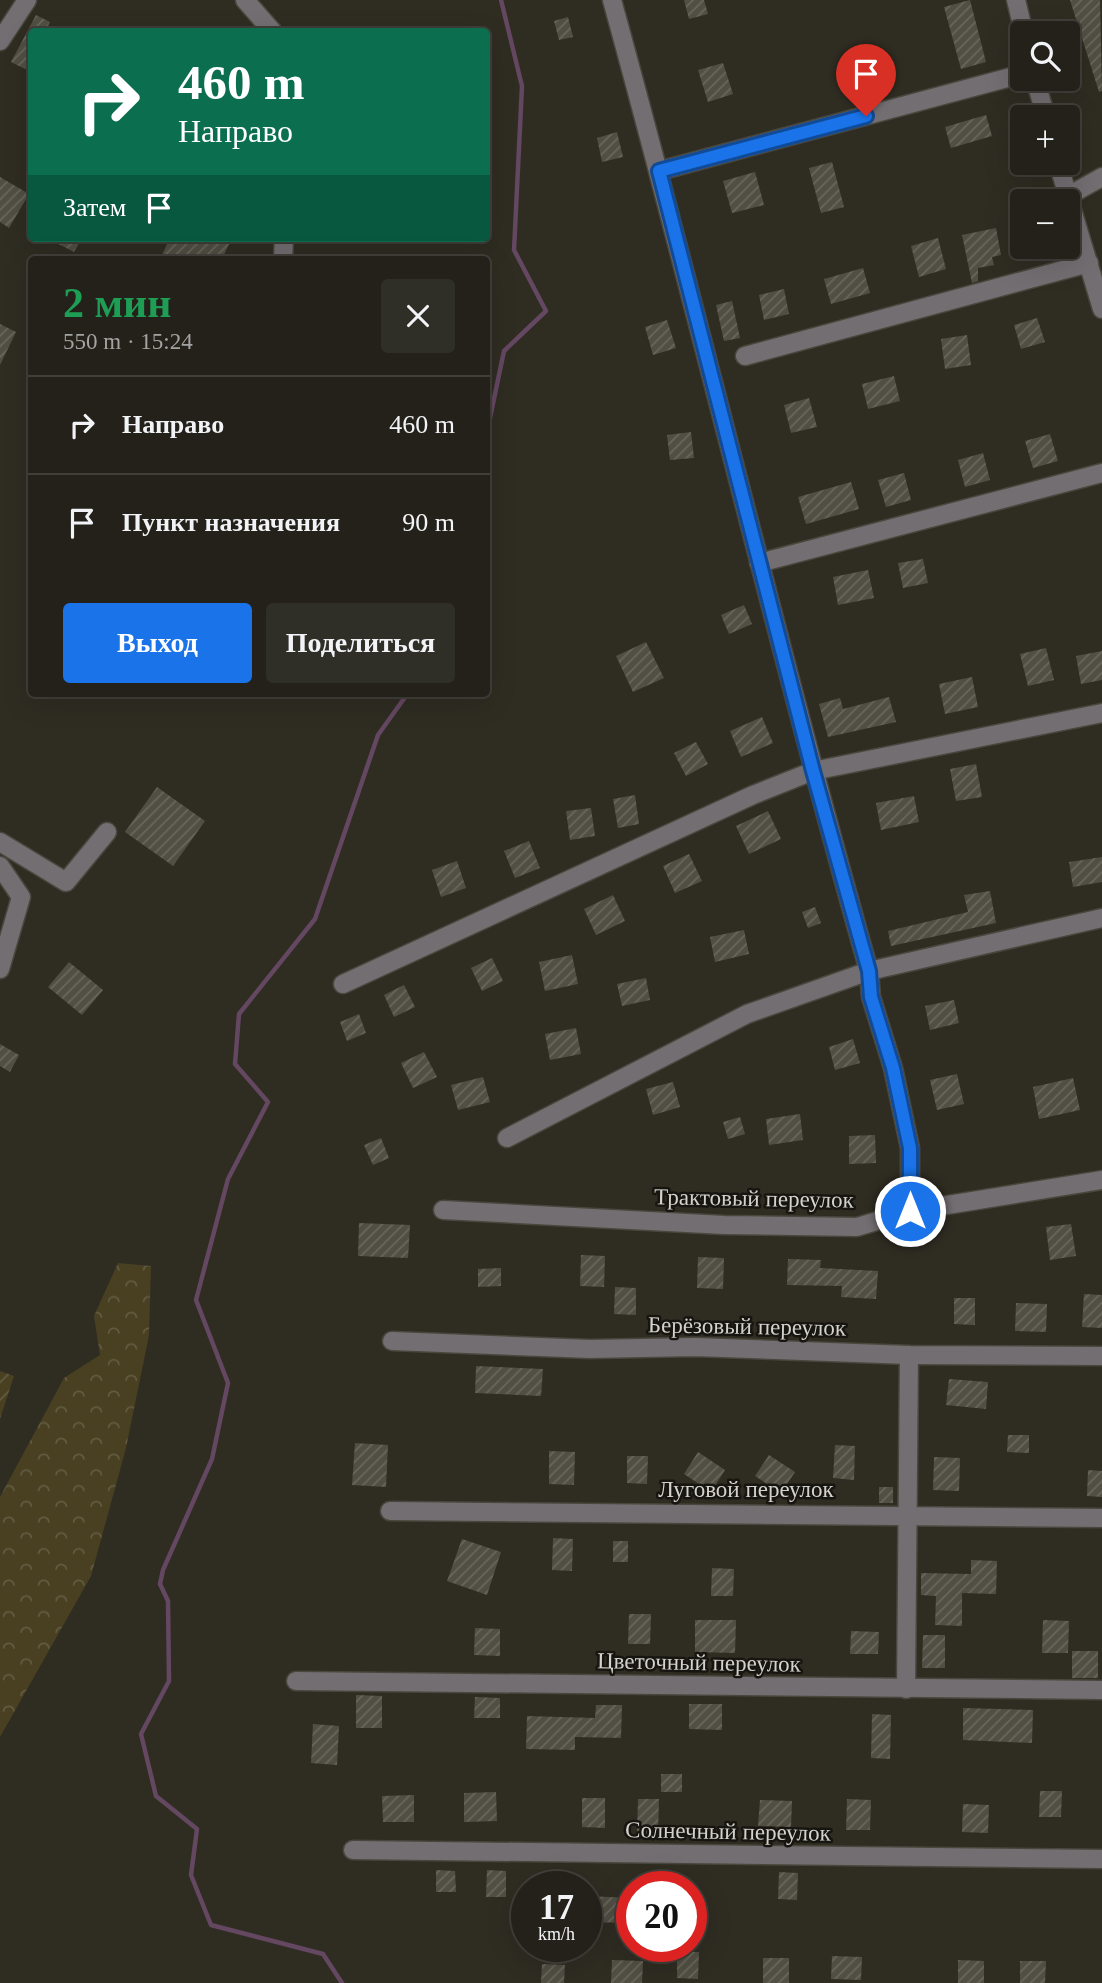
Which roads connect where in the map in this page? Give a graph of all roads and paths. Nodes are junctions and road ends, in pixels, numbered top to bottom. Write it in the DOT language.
graph roads {
  1 [pos="27,0"];
  2 [pos="245,0"];
  3 [pos="612,0"];
  4 [pos="1016,0"];
  5 [pos="1021,21"];
  6 [pos="270,28"];
  7 [pos="0,41"];
  8 [pos="1010,77"];
  9 [pos="659,171"];
  10 [pos="1102,177"];
  11 [pos="1080,189"];
  12 [pos="1080,234"];
  13 [pos="1089,263"];
  14 [pos="1102,309"];
  15 [pos="745,356"];
  16 [pos="1102,473"];
  17 [pos="759,563"];
  18 [pos="1102,713"];
  19 [pos="813,771"];
  20 [pos="107,832"];
  21 [pos="0,842"];
  22 [pos="0,866"];
  23 [pos="1102,918"];
  24 [pos="0,969"];
  25 [pos="869,971"];
  26 [pos="343,984"];
  27 [pos="507,1138"];
  28 [pos="1102,1180"];
  29 [pos="443,1210"];
  30 [pos="910,1211"];
  31 [pos="392,1341"];
  32 [pos="909,1355"];
  33 [pos="1102,1356"];
  34 [pos="390,1511"];
  35 [pos="906,1514"];
  36 [pos="1102,1518"];
  37 [pos="296,1681"];
  38 [pos="906,1689"];
  39 [pos="1102,1690"];
  40 [pos="353,1850"];
  41 [pos="1102,1858"];
  1 -- 7 [label="street"];
  2 -- 6 [label="street"];
  3 -- 9 [label="street"];
  4 -- 5 [label="street"];
  8 -- 9 [label="street"];
  9 -- 17 [label="street"];
  10 -- 11 [label="street"];
  12 -- 13 [label="street"];
  13 -- 14 [label="street"];
  13 -- 15 [label="street"];
  16 -- 17 [label="street"];
  17 -- 19 [label="street"];
  18 -- 19 [label="street"];
  19 -- 25 [label="street"];
  19 -- 26 [label="street"];
  20 -- 21 [label="street"];
  22 -- 24 [label="street"];
  23 -- 25 [label="street"];
  25 -- 27 [label="street"];
  25 -- 30 [label="street"];
  28 -- 30 [label="street, Трактовый переулок"];
  29 -- 30 [label="street, Трактовый переулок"];
  31 -- 32 [label="street, Берёзовый переулок"];
  32 -- 33 [label="street, Берёзовый переулок"];
  32 -- 35 [label="street"];
  34 -- 35 [label="street, Луговой переулок"];
  35 -- 36 [label="street, Луговой переулок"];
  35 -- 38 [label="street"];
  37 -- 38 [label="street, Цветочный переулок"];
  38 -- 39 [label="street, Цветочный переулок"];
  40 -- 41 [label="street, Солнечный переулок"];
}
